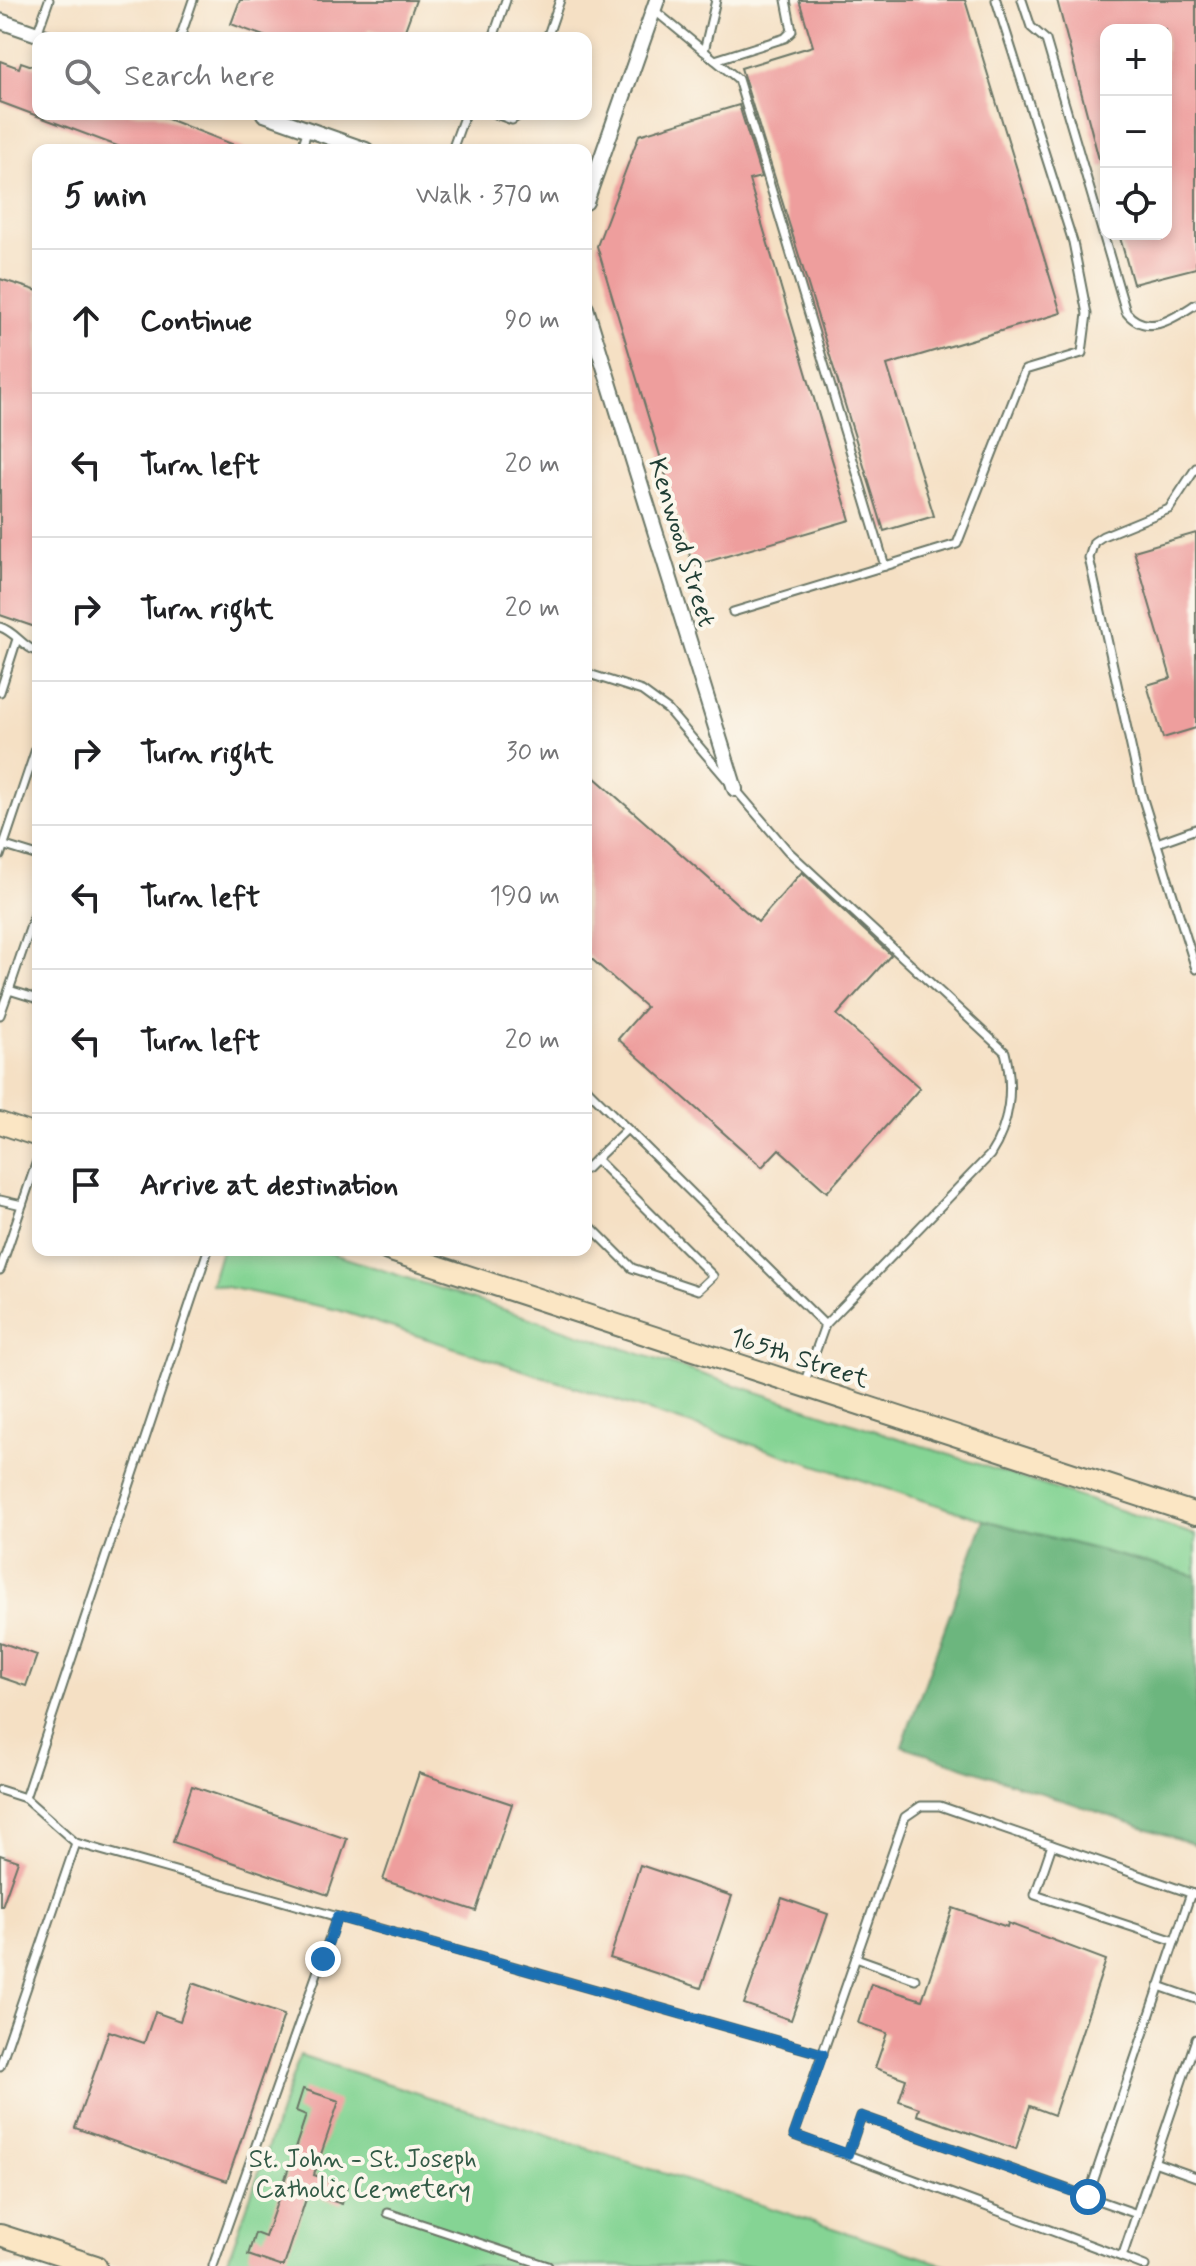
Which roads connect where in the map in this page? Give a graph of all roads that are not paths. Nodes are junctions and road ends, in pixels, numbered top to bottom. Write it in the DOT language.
graph roads {
  1 [pos="49,0"];
  2 [pos="193,0"];
  3 [pos="506,0"];
  4 [pos="560,0"];
  5 [pos="716,0"];
  6 [pos="786,0"];
  7 [pos="996,0"];
  8 [pos="1022,0"];
  9 [pos="655,5"];
  10 [pos="0,21"];
  11 [pos="32,32"];
  12 [pos="44,32"];
  13 [pos="182,32"];
  14 [pos="495,32"];
  15 [pos="549,32"];
  16 [pos="704,51"];
  17 [pos="715,60"];
  18 [pos="282,120"];
  19 [pos="463,120"];
  20 [pos="308,129"];
  21 [pos="303,144"];
  22 [pos="349,144"];
  23 [pos="454,144"];
  24 [pos="592,185"];
  25 [pos="1196,304"];
  26 [pos="592,327"];
  27 [pos="1196,468"];
  28 [pos="885,566"];
  29 [pos="733,612"];
  30 [pos="0,627"];
  31 [pos="17,639"];
  32 [pos="32,650"];
  33 [pos="592,675"];
  34 [pos="0,692"];
  35 [pos="32,760"];
  36 [pos="735,789"];
  37 [pos="1196,829"];
  38 [pos="1157,843"];
  39 [pos="2,845"];
  40 [pos="32,854"];
  41 [pos="0,856"];
  42 [pos="32,923"];
  43 [pos="1196,969"];
  44 [pos="9,990"];
  45 [pos="32,997"];
  46 [pos="0,1015"];
  47 [pos="592,1094"];
  48 [pos="0,1123"];
  49 [pos="627,1129"];
  50 [pos="32,1134"];
  51 [pos="596,1159"];
  52 [pos="592,1163"];
  53 [pos="32,1176"];
  54 [pos="0,1200"];
  55 [pos="22,1205"];
  56 [pos="592,1228"];
  57 [pos="206,1256"];
  58 [pos="406,1256"];
  59 [pos="0,1270"];
  60 [pos="825,1325"];
  61 [pos="804,1386"];
  62 [pos="1196,1514"];
  63 [pos="0,1790"];
  64 [pos="25,1798"];
  65 [pos="76,1843"];
  66 [pos="1052,1845"];
  67 [pos="1193,1894"];
  68 [pos="337,1917"];
  69 [pos="1175,1941"];
  70 [pos="856,1958"];
  71 [pos="915,1979"];
  72 [pos="1159,1986"];
  73 [pos="1196,1999"];
  74 [pos="1196,2039"];
  75 [pos="823,2054"];
  76 [pos="0,2066"];
  77 [pos="848,2154"];
  78 [pos="1154,2162"];
  79 [pos="1196,2177"];
  80 [pos="1088,2197"];
  81 [pos="388,2213"];
  82 [pos="1137,2214"];
  83 [pos="0,2235"];
  84 [pos="1122,2257"];
  85 [pos="96,2266"];
  86 [pos="213,2266"];
  87 [pos="548,2266"];
  88 [pos="1145,2266"];
  1 -- 12 [label="lane"];
  2 -- 13 [label="lane"];
  3 -- 14 [label="lane"];
  4 -- 15 [label="lane"];
  5 -- 16 [label="lane"];
  6 -- 17 [label="lane"];
  7 -- 28 [label="lane"];
  8 -- 25 [label="lane"];
  9 -- 16 [label="lane"];
  9 -- 24 [label="street"];
  10 -- 11 [label="street"];
  16 -- 17 [label="lane"];
  17 -- 28 [label="lane"];
  18 -- 20 [label="street"];
  19 -- 23 [label="lane"];
  20 -- 21 [label="lane"];
  20 -- 22 [label="street"];
  26 -- 36 [label="street, Kenwood Street"];
  27 -- 38 [label="lane"];
  28 -- 29 [label="lane"];
  30 -- 31 [label="lane"];
  31 -- 32 [label="lane"];
  31 -- 34 [label="lane"];
  33 -- 36 [label="lane"];
  35 -- 39 [label="lane"];
  36 -- 60 [label="lane"];
  37 -- 38 [label="lane"];
  38 -- 43 [label="lane"];
  39 -- 40 [label="lane"];
  39 -- 41 [label="lane"];
  42 -- 44 [label="lane"];
  44 -- 45 [label="lane"];
  44 -- 46 [label="lane"];
  47 -- 49 [label="lane"];
  48 -- 50 [label="main road"];
  49 -- 51 [label="lane"];
  49 -- 60 [label="lane"];
  51 -- 52 [label="lane"];
  51 -- 56 [label="lane"];
  53 -- 55 [label="lane"];
  54 -- 55 [label="lane"];
  55 -- 59 [label="lane"];
  57 -- 64 [label="lane"];
  58 -- 61 [label="main road, 165th Street"];
  60 -- 61 [label="lane"];
  61 -- 62 [label="main road, 165th Street"];
  63 -- 64 [label="lane"];
  64 -- 65 [label="lane"];
  65 -- 68 [label="lane"];
  65 -- 76 [label="lane"];
  66 -- 67 [label="lane"];
  66 -- 69 [label="lane"];
  66 -- 70 [label="lane"];
  67 -- 69 [label="lane"];
  68 -- 75 [label="lane"];
  68 -- 86 [label="lane"];
  69 -- 72 [label="lane"];
  70 -- 71 [label="lane"];
  70 -- 75 [label="lane"];
  72 -- 73 [label="lane"];
  72 -- 80 [label="lane"];
  74 -- 78 [label="lane"];
  75 -- 77 [label="lane"];
  77 -- 80 [label="lane"];
  77 -- 84 [label="lane"];
  78 -- 79 [label="lane"];
  78 -- 82 [label="lane"];
  80 -- 82 [label="lane"];
  81 -- 87 [label="lane"];
  82 -- 84 [label="lane"];
  83 -- 85 [label="main road"];
  84 -- 88 [label="lane"];
}
